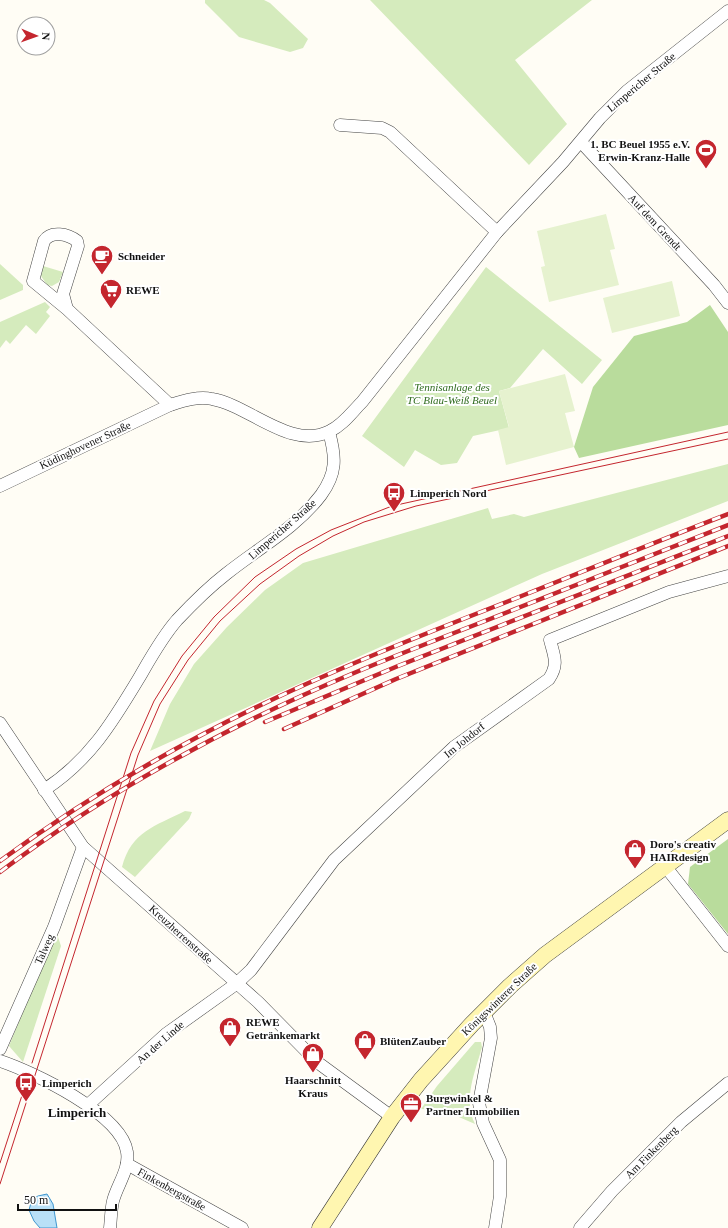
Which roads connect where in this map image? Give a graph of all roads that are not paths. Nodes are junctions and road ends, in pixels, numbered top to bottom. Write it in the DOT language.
graph roads {
  1 [pos="728,10"];
  2 [pos="340,125"];
  3 [pos="581,142"];
  4 [pos="497,232"];
  5 [pos="728,303"];
  6 [pos="67,308"];
  7 [pos="170,405"];
  8 [pos="329,432"];
  9 [pos="0,486"];
  10 [pos="728,576"];
  11 [pos="0,723"];
  12 [pos="44,790"];
  13 [pos="728,820"];
  14 [pos="83,847"];
  15 [pos="665,866"];
  16 [pos="728,946"];
  17 [pos="236,984"];
  18 [pos="484,1012"];
  19 [pos="0,1049"];
  20 [pos="0,1061"];
  21 [pos="728,1083"];
  22 [pos="88,1106"];
  23 [pos="392,1117"];
  24 [pos="127,1164"];
  25 [pos="110,1228"];
  26 [pos="242,1228"];
  27 [pos="320,1228"];
  28 [pos="496,1228"];
  29 [pos="580,1228"];
  1 -- 3 [label="street, Limpericher Straße"];
  2 -- 4 [label="street"];
  3 -- 4 [label="street, Limpericher Straße"];
  3 -- 5 [label="street, Auf dem Grendt"];
  4 -- 8 [label="street, Limpericher Straße"];
  6 -- 6 [label="street"];
  6 -- 7 [label="street"];
  7 -- 8 [label="street, Küdinghovener Straße"];
  7 -- 9 [label="street, Küdinghovener Straße"];
  8 -- 12 [label="street, Limpericher Straße"];
  10 -- 17 [label="street, Im Johdorf"];
  11 -- 12 [label="street, Kreuzherrenstraße"];
  12 -- 14 [label="street, Kreuzherrenstraße"];
  13 -- 15 [label="main road, Königswinterer Straße"];
  14 -- 17 [label="street, Kreuzherrenstraße"];
  14 -- 19 [label="street, Talweg"];
  15 -- 16 [label="street"];
  15 -- 18 [label="main road, Königswinterer Straße"];
  17 -- 22 [label="street, An der Linde"];
  17 -- 23 [label="street, Kreuzherrenstraße"];
  18 -- 23 [label="main road, Königswinterer Straße"];
  18 -- 28 [label="street"];
  20 -- 22 [label="street, Finkenbergstraße"];
  21 -- 29 [label="street, Am Finkenberg"];
  22 -- 24 [label="street, Finkenbergstraße"];
  23 -- 27 [label="main road, Königswinterer Straße"];
  24 -- 25 [label="street"];
  24 -- 26 [label="street, Finkenbergstraße"];
}
